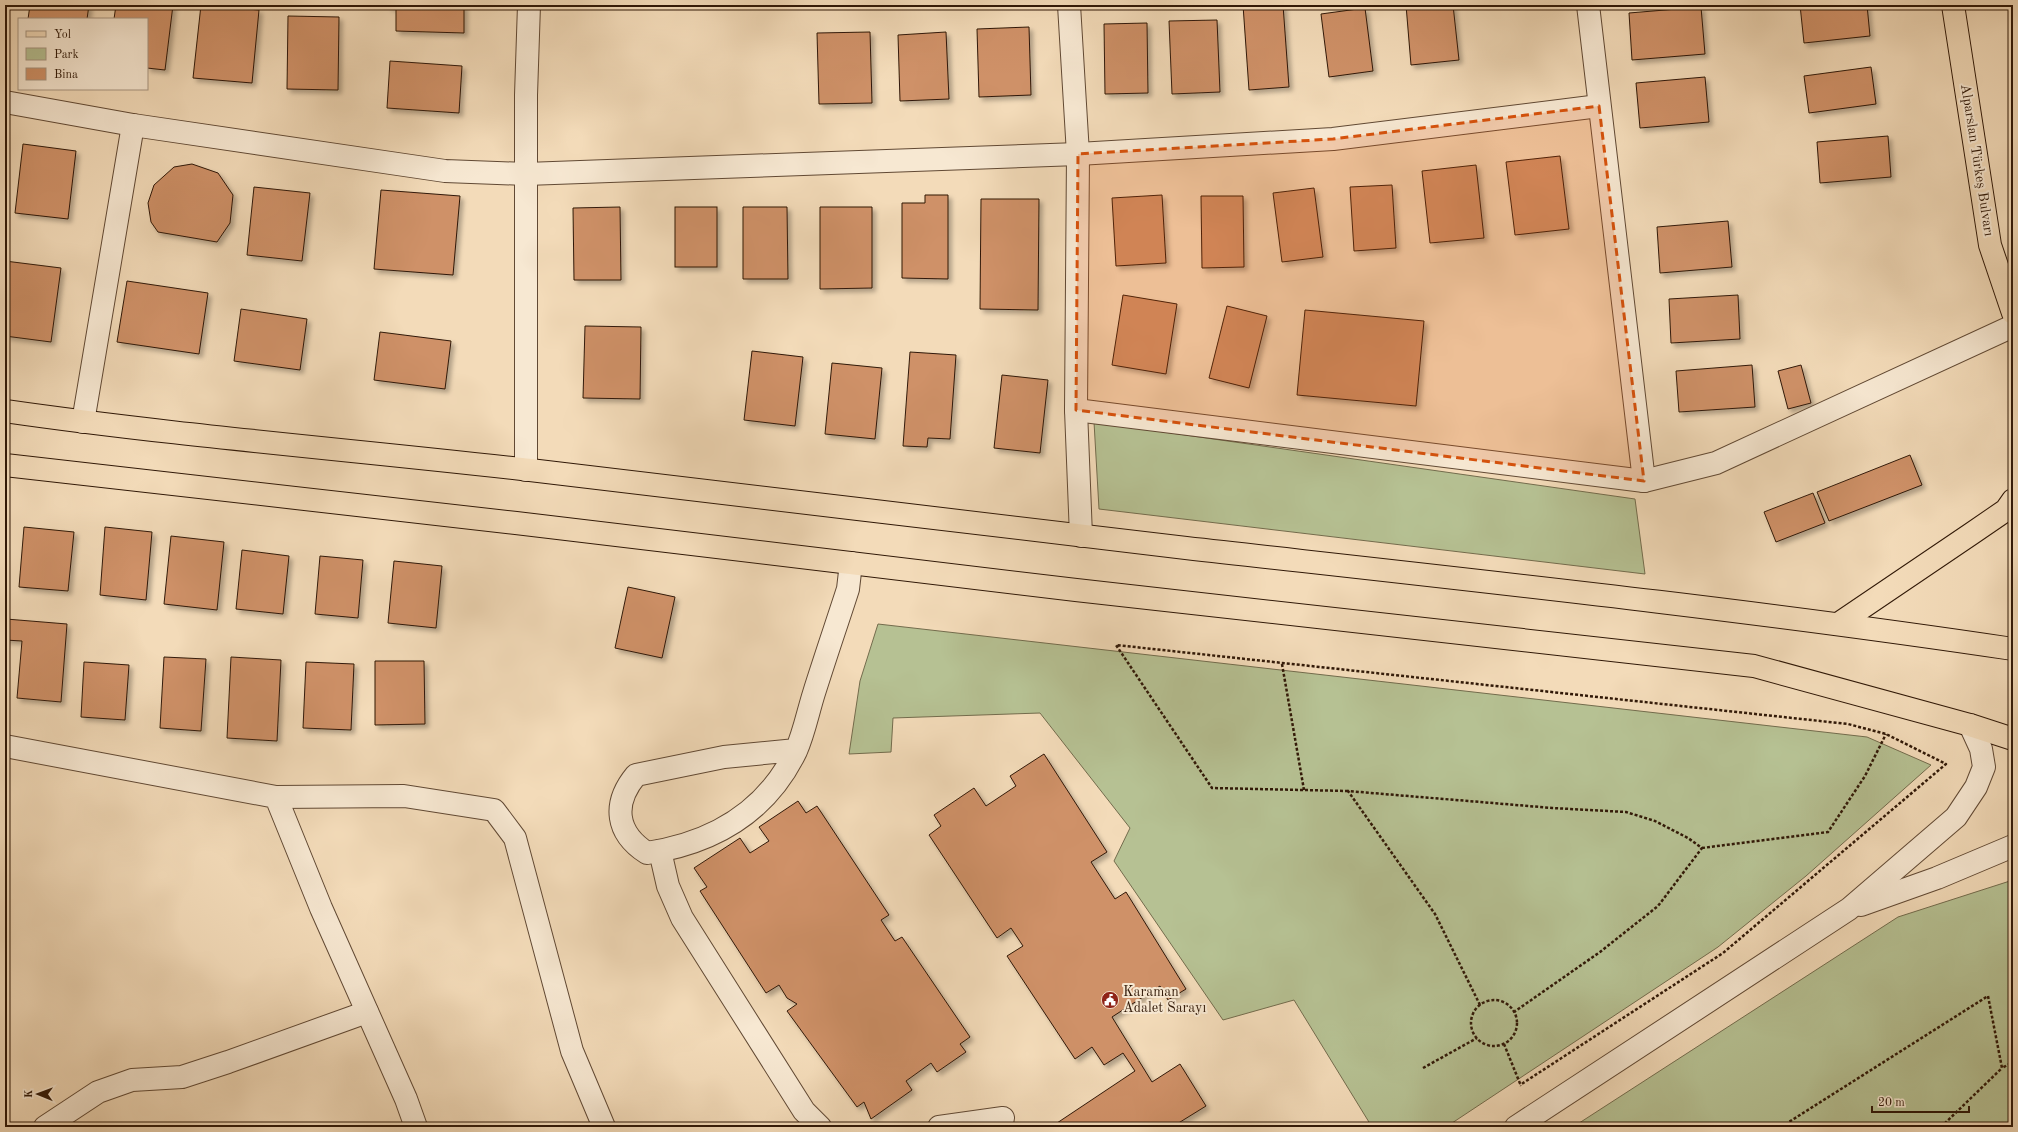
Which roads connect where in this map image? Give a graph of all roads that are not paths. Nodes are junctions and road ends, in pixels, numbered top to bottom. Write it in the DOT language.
graph roads {
  1 [pos="529,5"];
  2 [pos="1069,5"];
  3 [pos="1588,5"];
  4 [pos="1953,5"];
  5 [pos="5,102"];
  6 [pos="1599,106"];
  7 [pos="133,125"];
  8 [pos="1078,154"];
  9 [pos="526,174"];
  10 [pos="2013,313"];
  11 [pos="2013,326"];
  12 [pos="1076,410"];
  13 [pos="5,411"];
  14 [pos="83,422"];
  15 [pos="5,465"];
  16 [pos="526,470"];
  17 [pos="1644,481"];
  18 [pos="2013,500"];
  19 [pos="1081,536"];
  20 [pos="851,563"];
  21 [pos="1838,624"];
  22 [pos="2013,650"];
  23 [pos="1970,725"];
  24 [pos="2013,739"];
  25 [pos="5,746"];
  26 [pos="796,750"];
  27 [pos="276,797"];
  28 [pos="2013,846"];
  29 [pos="660,851"];
  30 [pos="1849,909"];
  31 [pos="367,1012"];
  32 [pos="1003,1118"];
  33 [pos="1524,1122"];
  34 [pos="45,1127"];
  35 [pos="416,1127"];
  36 [pos="604,1127"];
  37 [pos="820,1127"];
  38 [pos="939,1127"];
  1 -- 9 [label="street"];
  2 -- 8 [label="street"];
  3 -- 6 [label="street"];
  4 -- 10 [label="main road, Alparslan Türkeş Bulvarı"];
  5 -- 7 [label="street"];
  6 -- 8 [label="street"];
  6 -- 17 [label="street"];
  7 -- 9 [label="street"];
  7 -- 14 [label="street"];
  8 -- 9 [label="street"];
  8 -- 12 [label="street"];
  9 -- 16 [label="street"];
  11 -- 17 [label="street"];
  12 -- 17 [label="street"];
  12 -- 19 [label="street"];
  13 -- 14 [label="main road"];
  14 -- 16 [label="main road"];
  15 -- 20 [label="main road"];
  16 -- 19 [label="main road"];
  18 -- 21 [label="main road"];
  19 -- 21 [label="main road"];
  20 -- 23 [label="main road"];
  20 -- 26 [label="street"];
  21 -- 22 [label="main road"];
  23 -- 24 [label="main road"];
  23 -- 30 [label="street"];
  25 -- 27 [label="street"];
  26 -- 29 [label="street"];
  26 -- 29 [label="street"];
  27 -- 31 [label="street"];
  27 -- 36 [label="street"];
  28 -- 30 [label="street"];
  29 -- 37 [label="street"];
  30 -- 33 [label="street"];
  31 -- 34 [label="street"];
  31 -- 35 [label="street"];
  32 -- 38 [label="street"];
}
